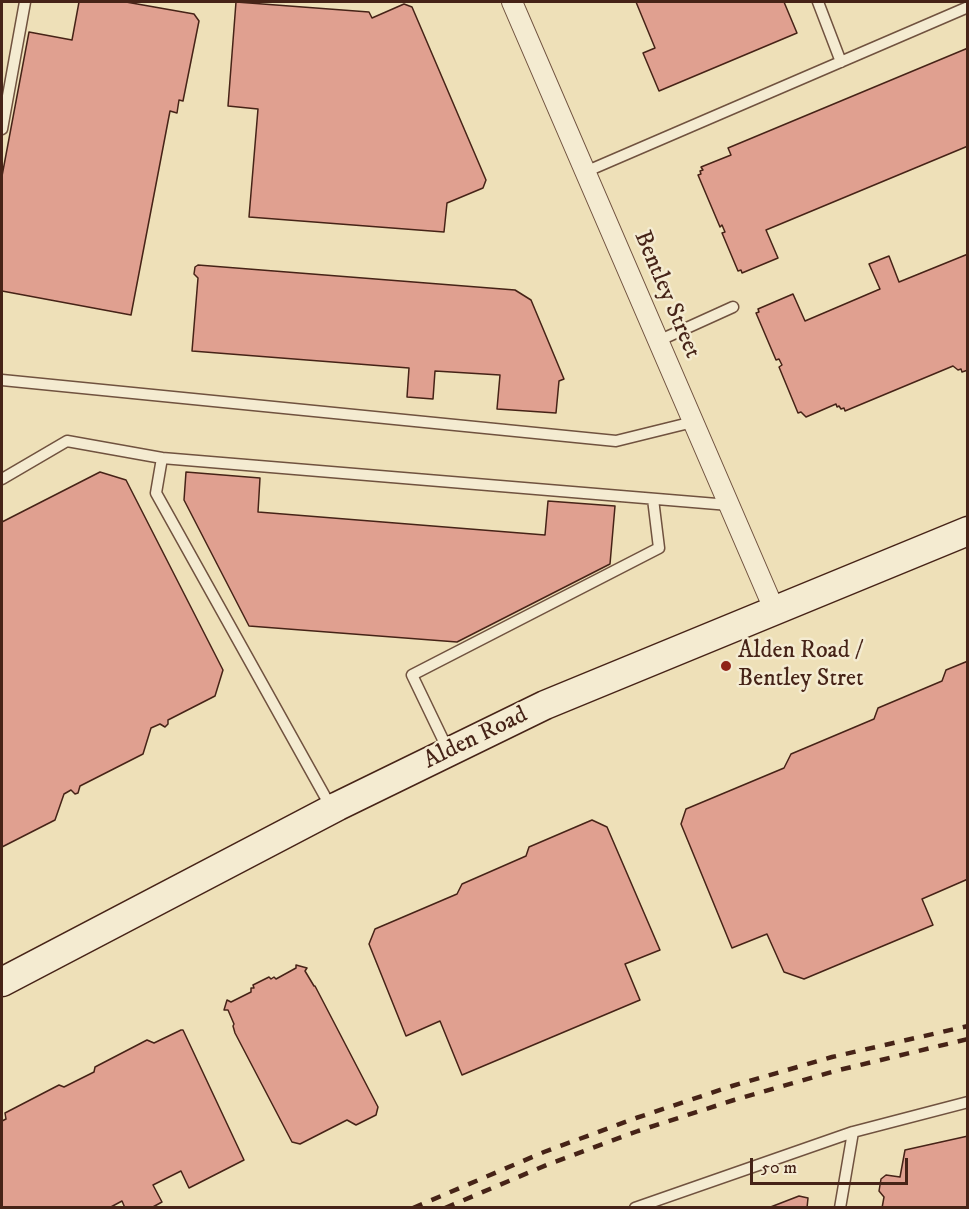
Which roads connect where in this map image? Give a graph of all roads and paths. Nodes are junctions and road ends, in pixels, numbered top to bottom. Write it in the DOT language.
graph roads {
  1 [pos="25,2"];
  2 [pos="512,2"];
  3 [pos="818,2"];
  4 [pos="968,8"];
  5 [pos="841,62"];
  6 [pos="2,129"];
  7 [pos="585,171"];
  8 [pos="733,307"];
  9 [pos="658,341"];
  10 [pos="2,380"];
  11 [pos="693,422"];
  12 [pos="162,458"];
  13 [pos="2,479"];
  14 [pos="653,499"];
  15 [pos="729,505"];
  16 [pos="968,531"];
  17 [pos="774,609"];
  18 [pos="449,752"];
  19 [pos="332,809"];
  20 [pos="2,982"];
  21 [pos="968,1102"];
  22 [pos="853,1132"];
  23 [pos="635,1208"];
  24 [pos="840,1208"];
  1 -- 6 [label="lane"];
  2 -- 7 [label="street, Bentley Street"];
  3 -- 5 [label="lane"];
  4 -- 5 [label="lane"];
  5 -- 7 [label="lane"];
  7 -- 9 [label="street, Bentley Street"];
  8 -- 9 [label="lane"];
  9 -- 11 [label="street, Bentley Street"];
  10 -- 11 [label="lane"];
  11 -- 15 [label="street, Bentley Street"];
  12 -- 13 [label="lane"];
  12 -- 14 [label="lane"];
  12 -- 19 [label="lane"];
  14 -- 15 [label="lane"];
  14 -- 18 [label="lane"];
  15 -- 17 [label="street, Bentley Street"];
  16 -- 17 [label="main road, Alden Road"];
  17 -- 18 [label="main road, Alden Road"];
  18 -- 19 [label="main road, Alden Road"];
  19 -- 20 [label="main road, Alden Road"];
  21 -- 22 [label="lane"];
  22 -- 23 [label="lane"];
  22 -- 24 [label="lane"];
}
